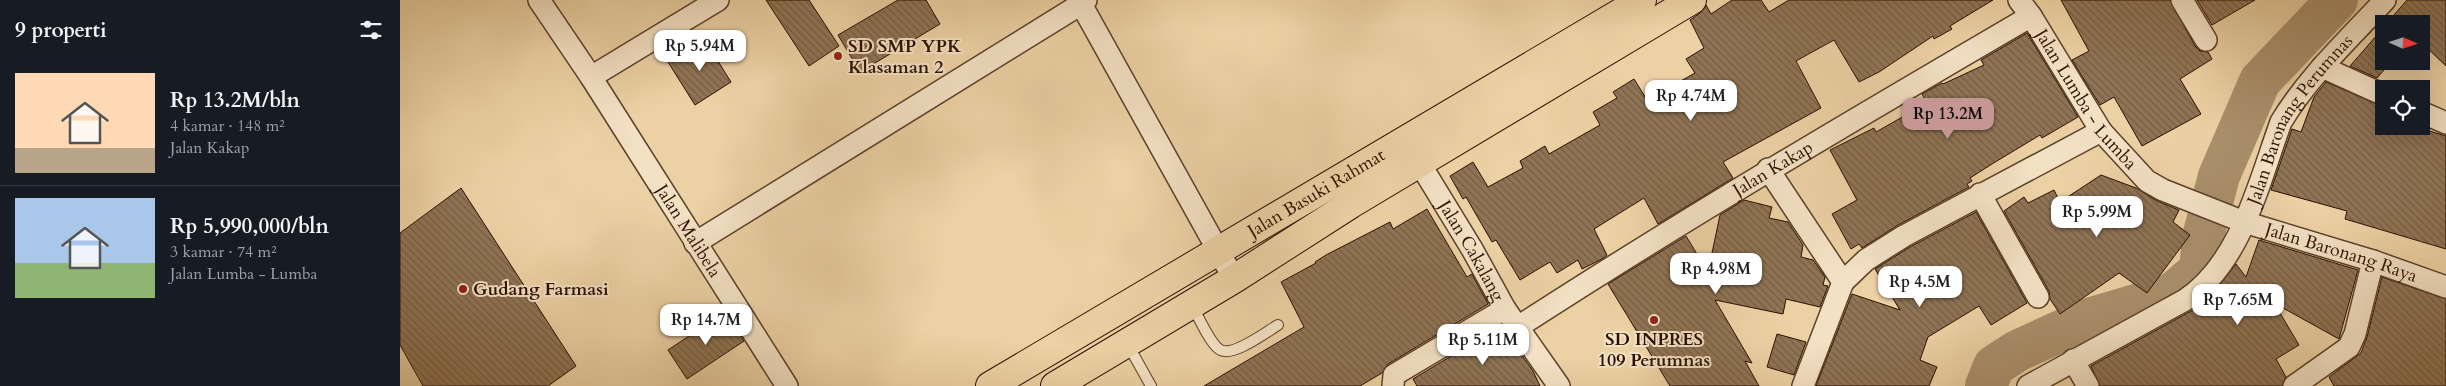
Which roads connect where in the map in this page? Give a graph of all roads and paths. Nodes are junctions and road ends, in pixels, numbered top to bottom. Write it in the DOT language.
graph roads {
  1 [pos="539,0"];
  2 [pos="718,0"];
  3 [pos="1642,0"];
  4 [pos="1692,0"];
  5 [pos="2182,0"];
  6 [pos="2385,0"];
  7 [pos="1082,1"];
  8 [pos="2023,4"];
  9 [pos="2206,40"];
  10 [pos="1573,56"];
  11 [pos="2322,68"];
  12 [pos="591,76"];
  13 [pos="2375,91"];
  14 [pos="2430,116"];
  15 [pos="2446,123"];
  16 [pos="2101,131"];
  17 [pos="1420,164"];
  18 [pos="1768,169"];
  19 [pos="1980,194"];
  20 [pos="2239,221"];
  21 [pos="695,243"];
  22 [pos="1218,251"];
  23 [pos="2372,261"];
  24 [pos="1234,279"];
  25 [pos="1844,282"];
  26 [pos="2446,287"];
  27 [pos="2038,297"];
  28 [pos="1192,304"];
  29 [pos="1504,309"];
  30 [pos="1278,325"];
  31 [pos="1518,327"];
  32 [pos="1127,343"];
  33 [pos="2073,360"];
  34 [pos="787,386"];
  35 [pos="990,386"];
  36 [pos="1056,386"];
  37 [pos="1151,386"];
  38 [pos="1393,386"];
  39 [pos="1558,386"];
  40 [pos="1804,386"];
  41 [pos="2028,386"];
  42 [pos="2088,386"];
  43 [pos="2294,386"];
  1 -- 12 [label="street, Jalan Malibela"];
  2 -- 12 [label="street"];
  3 -- 10 [label="highway, Jalan Basuki Rahmat"];
  4 -- 10 [label="highway, Jalan Basuki Rahmat"];
  5 -- 9 [label="street"];
  6 -- 11 [label="street, Jalan Baronang Perumnas"];
  7 -- 21 [label="street"];
  7 -- 22 [label="street"];
  8 -- 16 [label="street, Jalan Lumba - Lumba"];
  8 -- 18 [label="street, Jalan Kakap"];
  10 -- 17 [label="highway, Jalan Basuki Rahmat"];
  10 -- 22 [label="highway, Jalan Basuki Rahmat"];
  11 -- 13 [label="street"];
  11 -- 20 [label="street, Jalan Baronang Perumnas"];
  12 -- 21 [label="street, Jalan Malibela"];
  14 -- 15 [label="street"];
  16 -- 19 [label="street"];
  16 -- 20 [label="street, Jalan Lumba - Lumba"];
  17 -- 24 [label="highway, Jalan Basuki Rahmat"];
  17 -- 29 [label="street, Jalan Cakalang"];
  18 -- 25 [label="street"];
  18 -- 31 [label="street, Jalan Kakap"];
  19 -- 25 [label="street"];
  19 -- 27 [label="street"];
  20 -- 23 [label="street, Jalan Baronang Raya"];
  20 -- 33 [label="street, Jalan Baronang Perumnas"];
  21 -- 34 [label="street, Jalan Malibela"];
  22 -- 24 [label="street"];
  22 -- 35 [label="highway, Jalan Basuki Rahmat"];
  23 -- 26 [label="street, Jalan Baronang Raya"];
  23 -- 43 [label="street"];
  24 -- 28 [label="highway, Jalan Basuki Rahmat"];
  25 -- 40 [label="street"];
  28 -- 30 [label="lane"];
  28 -- 32 [label="highway, Jalan Basuki Rahmat"];
  29 -- 31 [label="street, Jalan Cakalang"];
  29 -- 38 [label="street"];
  31 -- 39 [label="street, Jalan Cakalang"];
  32 -- 36 [label="highway, Jalan Basuki Rahmat"];
  32 -- 37 [label="lane"];
  33 -- 41 [label="street, Jalan Baronang Perumnas"];
  33 -- 42 [label="street"];
}
